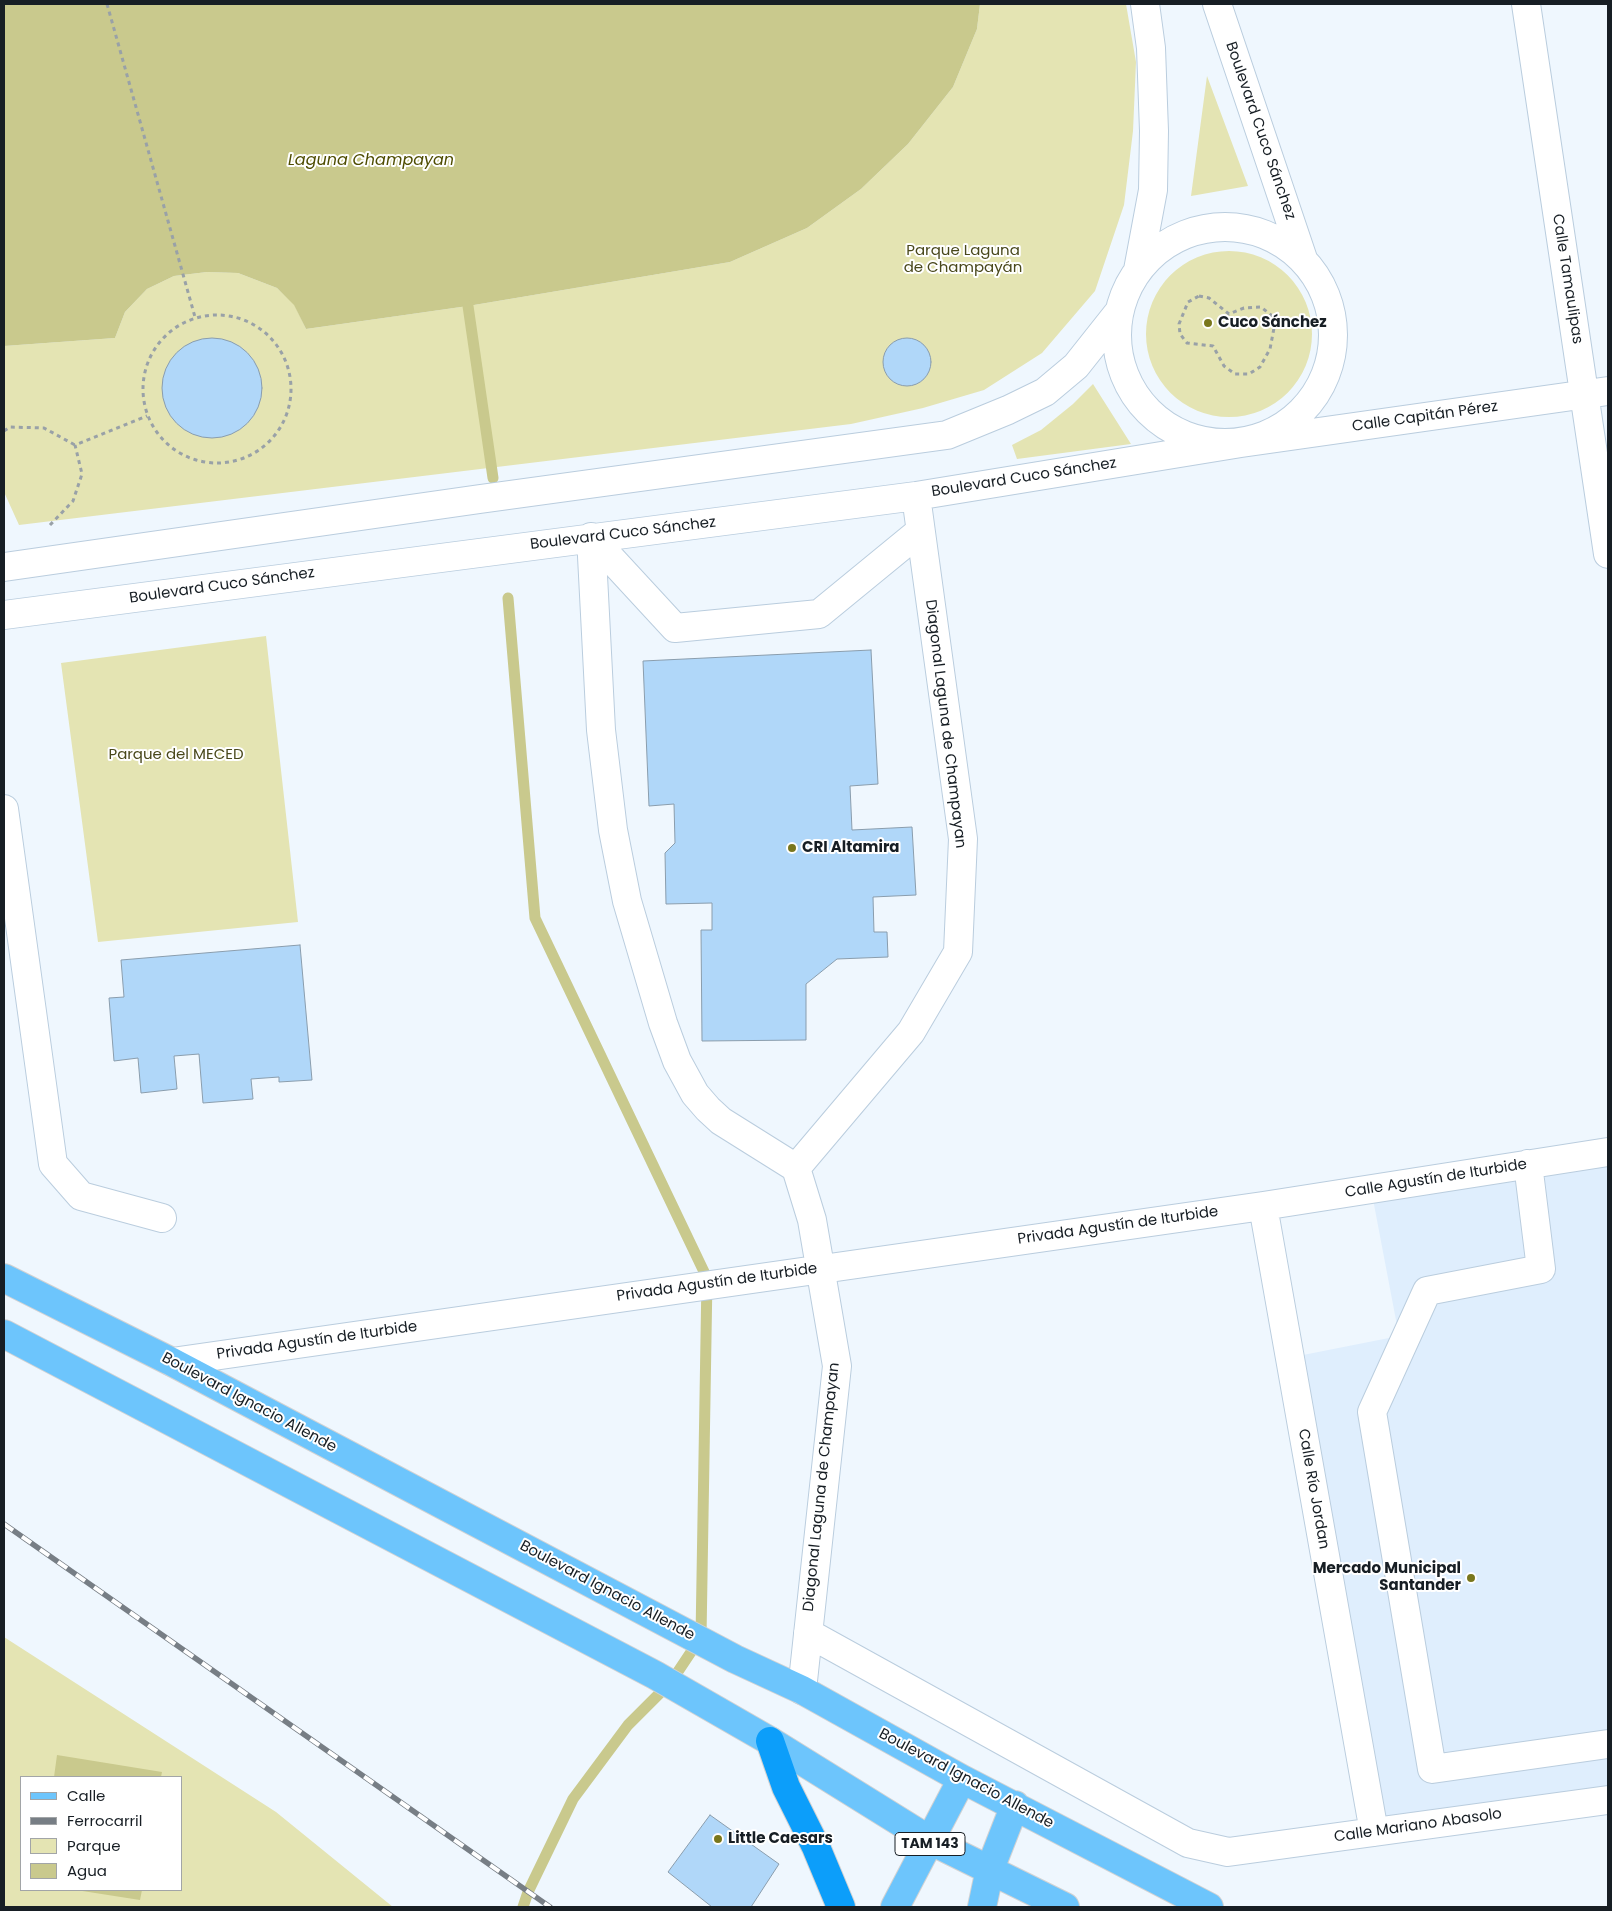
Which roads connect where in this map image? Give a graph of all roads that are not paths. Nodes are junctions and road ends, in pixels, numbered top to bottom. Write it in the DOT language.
graph roads {
  1 [pos="1217,4"];
  2 [pos="1526,4"];
  3 [pos="1151,5"];
  4 [pos="1303,259"];
  5 [pos="1138,270"];
  6 [pos="1118,313"];
  7 [pos="1596,393"];
  8 [pos="1241,442"];
  9 [pos="916,496"];
  10 [pos="920,532"];
  11 [pos="591,538"];
  12 [pos="1608,554"];
  13 [pos="4,567"];
  14 [pos="4,615"];
  15 [pos="4,808"];
  16 [pos="1608,1152"];
  17 [pos="1528,1164"];
  18 [pos="796,1168"];
  19 [pos="1263,1206"];
  20 [pos="162,1218"];
  21 [pos="820,1269"];
  22 [pos="4,1278"];
  23 [pos="4,1334"];
  24 [pos="172,1362"];
  25 [pos="808,1633"];
  26 [pos="802,1690"];
  27 [pos="770,1741"];
  28 [pos="1608,1744"];
  29 [pos="962,1779"];
  30 [pos="1608,1800"];
  31 [pos="1015,1805"];
  32 [pos="1374,1832"];
  33 [pos="931,1841"];
  34 [pos="990,1869"];
  35 [pos="841,1907"];
  36 [pos="895,1907"];
  37 [pos="982,1907"];
  38 [pos="1064,1907"];
  39 [pos="1210,1907"];
  1 -- 4 [label="street, Boulevard Cuco Sánchez"];
  2 -- 7 [label="street, Calle Tamaulipas"];
  3 -- 5 [label="street"];
  4 -- 5 [label="street"];
  4 -- 8 [label="street"];
  5 -- 6 [label="street"];
  6 -- 8 [label="street"];
  6 -- 13 [label="street"];
  7 -- 8 [label="street, Calle Capitán Pérez"];
  7 -- 12 [label="street, Calle Tamaulipas"];
  8 -- 9 [label="street, Boulevard Cuco Sánchez"];
  9 -- 10 [label="street, Diagonal Laguna de Champayan"];
  9 -- 11 [label="street, Boulevard Cuco Sánchez"];
  10 -- 11 [label="street"];
  10 -- 18 [label="street, Diagonal Laguna de Champayan"];
  11 -- 14 [label="street, Boulevard Cuco Sánchez"];
  11 -- 18 [label="street"];
  15 -- 20 [label="street"];
  16 -- 17 [label="street, Calle Agustín de Iturbide"];
  17 -- 19 [label="street, Calle Agustín de Iturbide"];
  17 -- 28 [label="street"];
  18 -- 21 [label="street, Diagonal Laguna de Champayan"];
  19 -- 21 [label="street, Privada Agustín de Iturbide"];
  19 -- 32 [label="street, Calle Río Jordan"];
  21 -- 24 [label="street, Privada Agustín de Iturbide"];
  21 -- 25 [label="street, Diagonal Laguna de Champayan"];
  22 -- 24 [label="main road, Boulevard Ignacio Allende"];
  23 -- 27 [label="main road"];
  24 -- 26 [label="main road, Boulevard Ignacio Allende"];
  25 -- 26 [label="street, Diagonal Laguna de Champayan"];
  25 -- 32 [label="street, Calle Mariano Abasolo"];
  26 -- 29 [label="main road, Boulevard Ignacio Allende"];
  27 -- 33 [label="main road"];
  27 -- 35 [label="highway"];
  29 -- 31 [label="main road, Boulevard Ignacio Allende"];
  29 -- 33 [label="main road, TAM 143"];
  30 -- 32 [label="street, Calle Mariano Abasolo"];
  31 -- 34 [label="main road"];
  31 -- 39 [label="main road, Boulevard Ignacio Allende"];
  33 -- 34 [label="main road"];
  33 -- 36 [label="main road, TAM 143"];
  34 -- 37 [label="main road"];
  34 -- 38 [label="main road"];
}
